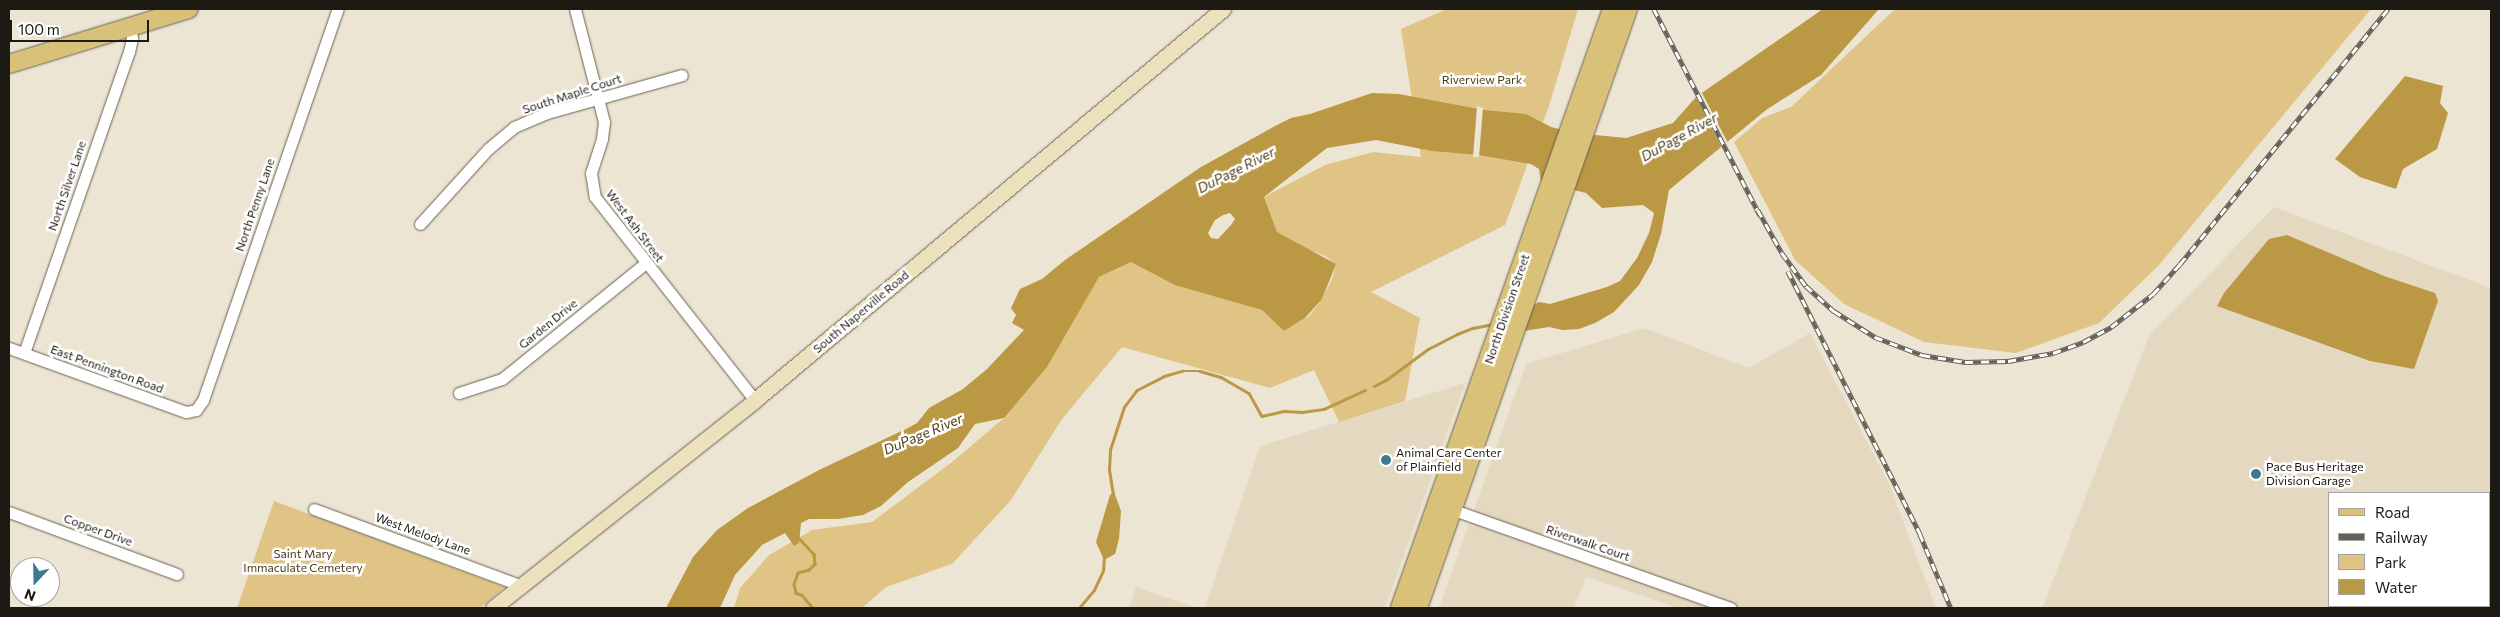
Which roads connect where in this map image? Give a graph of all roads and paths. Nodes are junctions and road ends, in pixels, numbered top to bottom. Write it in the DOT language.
graph roads {
  1 [pos="189,9"];
  2 [pos="338,9"];
  3 [pos="575,9"];
  4 [pos="1223,9"];
  5 [pos="1612,9"];
  6 [pos="1628,9"];
  7 [pos="130,27"];
  8 [pos="9,64"];
  9 [pos="682,75"];
  10 [pos="599,98"];
  11 [pos="1581,120"];
  12 [pos="1549,211"];
  13 [pos="420,224"];
  14 [pos="646,263"];
  15 [pos="9,348"];
  16 [pos="24,353"];
  17 [pos="459,393"];
  18 [pos="755,400"];
  19 [pos="196,410"];
  20 [pos="1437,504"];
  21 [pos="314,509"];
  22 [pos="1454,510"];
  23 [pos="9,512"];
  24 [pos="177,574"];
  25 [pos="522,586"];
  26 [pos="493,608"];
  27 [pos="1400,608"];
  28 [pos="1418,608"];
  29 [pos="1731,608"];
  1 -- 7 [label="main road"];
  2 -- 19 [label="street, North Penny Lane"];
  3 -- 10 [label="street, West Ash Street"];
  4 -- 18 [label="main road, South Naperville Road"];
  5 -- 11 [label="main road, North Division Street"];
  6 -- 11 [label="main road, North Division Street"];
  7 -- 8 [label="main road"];
  7 -- 16 [label="street, North Silver Lane"];
  9 -- 10 [label="street, South Maple Court"];
  10 -- 13 [label="street, South Maple Court"];
  10 -- 14 [label="street, West Ash Street"];
  11 -- 12 [label="main road, North Division Street"];
  12 -- 20 [label="main road, North Division Street"];
  12 -- 22 [label="main road, North Division Street"];
  14 -- 17 [label="street, Garden Drive"];
  14 -- 18 [label="street, West Ash Street"];
  15 -- 16 [label="street, East Pennington Road"];
  16 -- 19 [label="street, East Pennington Road"];
  18 -- 25 [label="main road, South Naperville Road"];
  20 -- 22 [label="street, Riverwalk Court"];
  20 -- 27 [label="main road, North Division Street"];
  21 -- 25 [label="street, West Melody Lane"];
  22 -- 28 [label="main road, North Division Street"];
  22 -- 29 [label="street, Riverwalk Court"];
  23 -- 24 [label="street, Copper Drive"];
  25 -- 26 [label="main road, South Naperville Road"];
}
